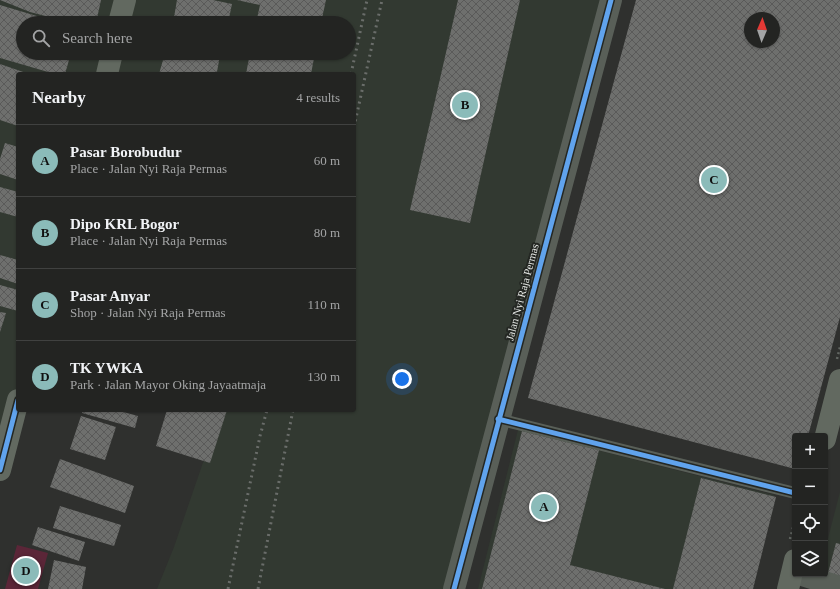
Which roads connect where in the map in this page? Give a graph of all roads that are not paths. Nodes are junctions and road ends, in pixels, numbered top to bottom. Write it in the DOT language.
graph roads {
  1 [pos="125,0"];
  2 [pos="611,0"];
  3 [pos="121,16"];
  4 [pos="110,60"];
  5 [pos="107,72"];
  6 [pos="840,380"];
  7 [pos="16,408"];
  8 [pos="498,419"];
  9 [pos="827,433"];
  10 [pos="0,470"];
  11 [pos="792,492"];
  12 [pos="805,577"];
  13 [pos="840,587"];
  14 [pos="454,589"];
  1 -- 3 [label="street"];
  2 -- 8 [label="street, Jalan Nyi Raja Permas"];
  4 -- 5 [label="street"];
  6 -- 9 [label="street"];
  7 -- 10 [label="street"];
  8 -- 11 [label="lane"];
  8 -- 14 [label="street, Jalan Nyi Raja Permas"];
  12 -- 13 [label="street"];
}
